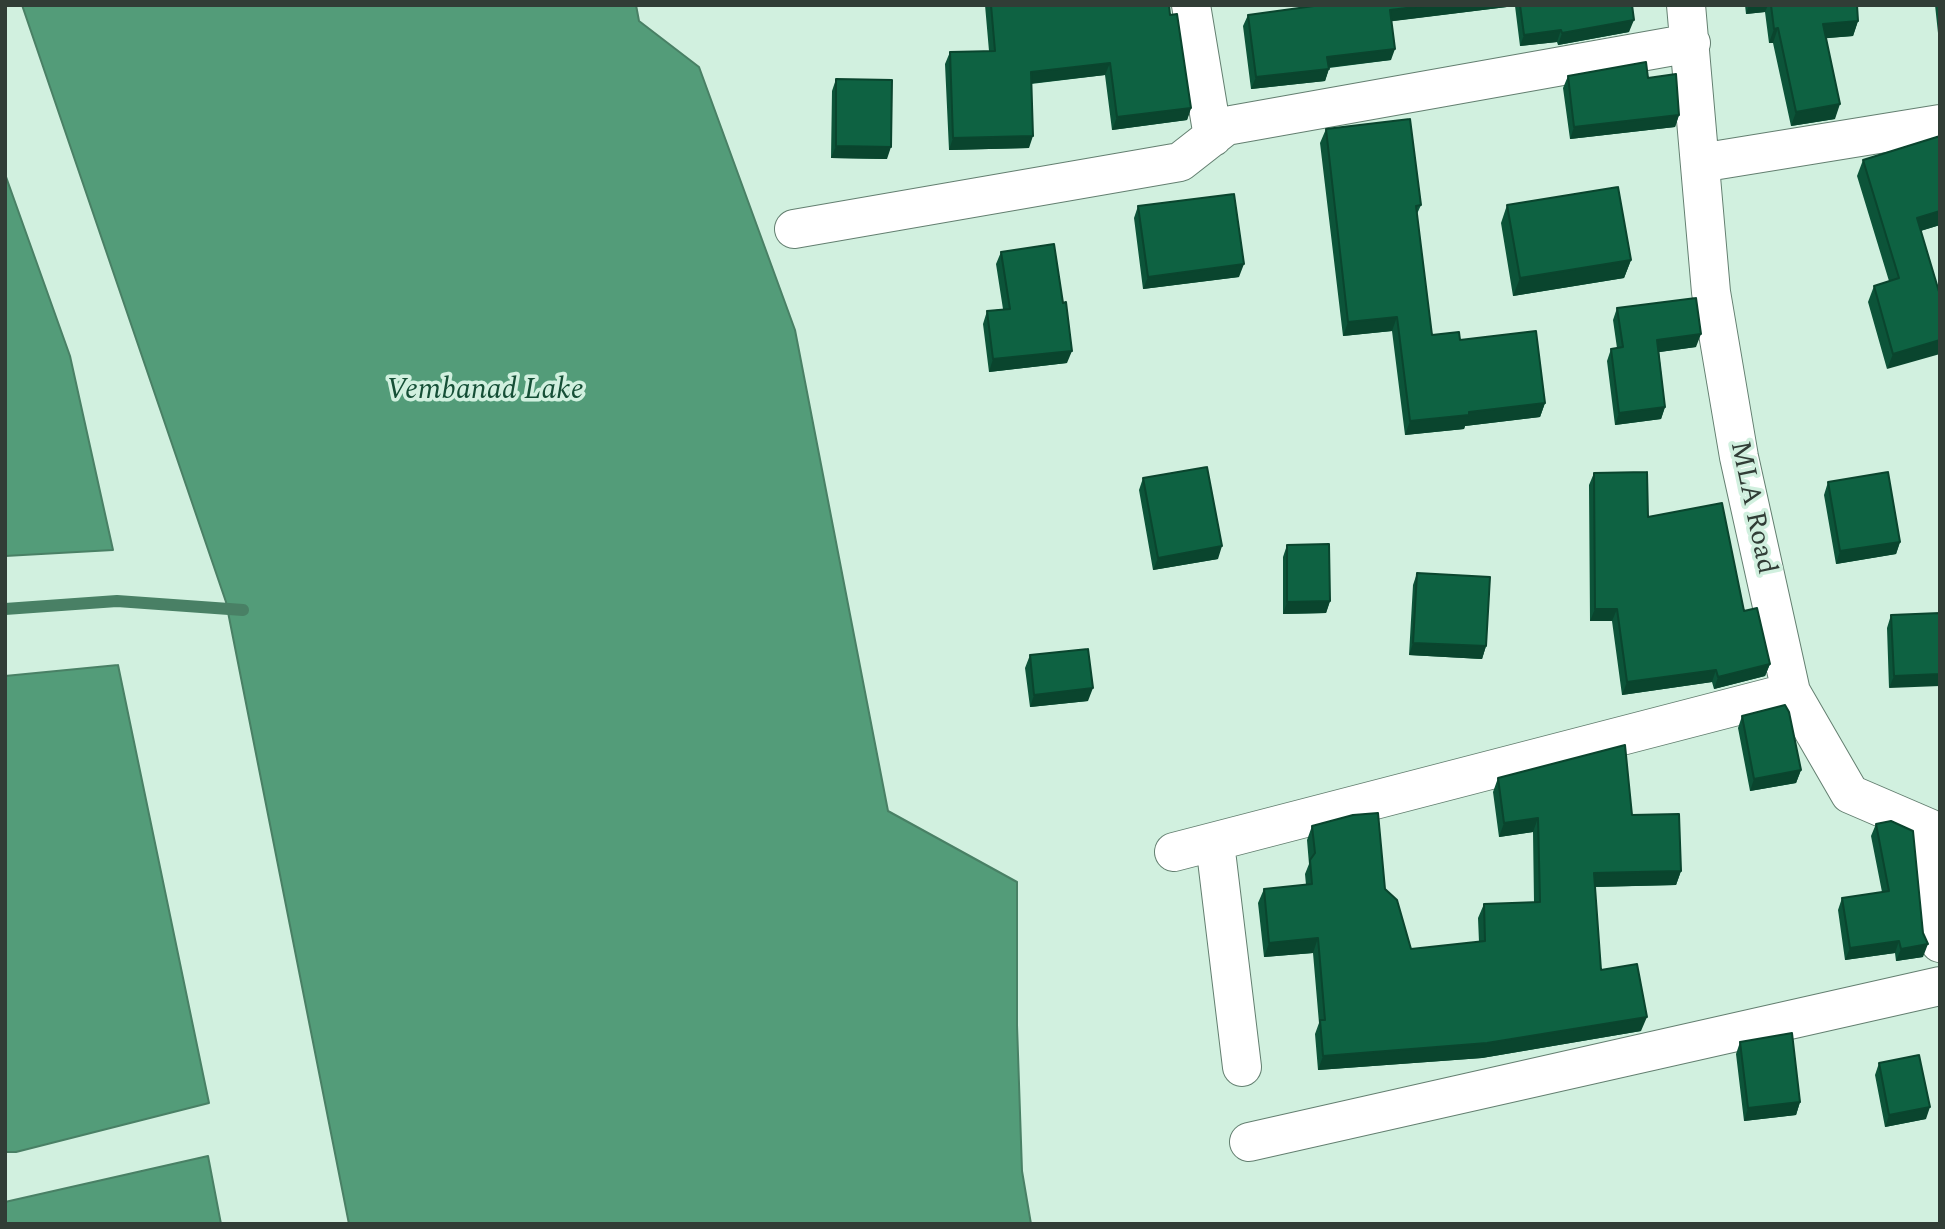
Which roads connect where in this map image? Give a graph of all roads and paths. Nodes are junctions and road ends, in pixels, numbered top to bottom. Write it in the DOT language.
graph roads {
  1 [pos="1191,5"];
  2 [pos="1686,5"];
  3 [pos="1691,43"];
  4 [pos="1940,124"];
  5 [pos="1213,137"];
  6 [pos="1700,163"];
  7 [pos="794,229"];
  8 [pos="1791,692"];
  9 [pos="1215,843"];
  10 [pos="1174,852"];
  11 [pos="1940,943"];
  12 [pos="1940,986"];
  13 [pos="1242,1067"];
  14 [pos="1249,1142"];
  1 -- 5 [label="street"];
  2 -- 3 [label="street, MLA Road"];
  3 -- 5 [label="street"];
  3 -- 6 [label="street, MLA Road"];
  4 -- 6 [label="street"];
  5 -- 7 [label="street"];
  6 -- 8 [label="street, MLA Road"];
  8 -- 9 [label="street"];
  8 -- 11 [label="street, MLA Road"];
  9 -- 10 [label="street"];
  9 -- 13 [label="street"];
  12 -- 14 [label="street"];
}
